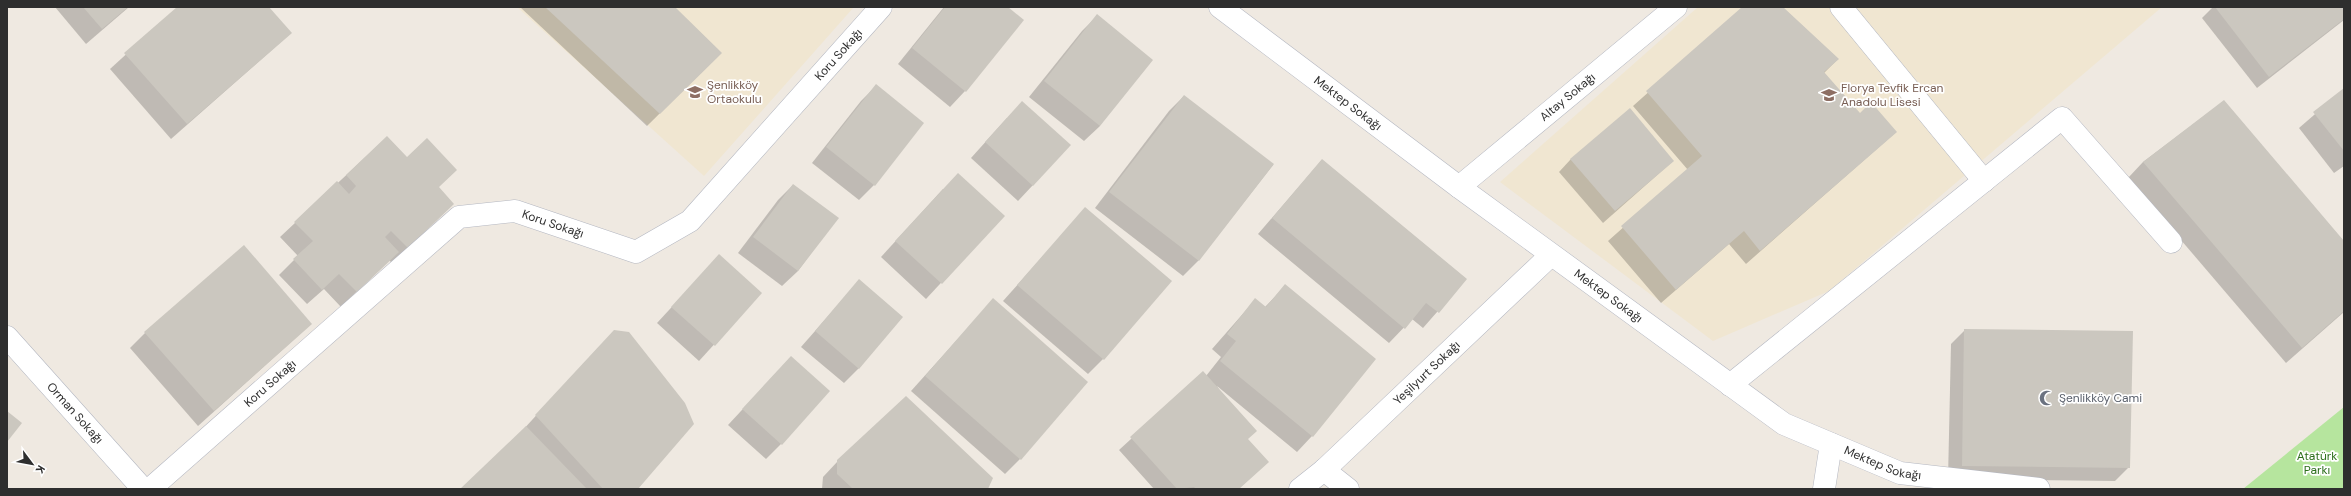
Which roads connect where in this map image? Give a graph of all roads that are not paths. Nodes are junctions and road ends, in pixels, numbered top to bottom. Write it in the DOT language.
graph roads {
  1 [pos="881,7"];
  2 [pos="1220,7"];
  3 [pos="1676,7"];
  4 [pos="1840,7"];
  5 [pos="1984,181"];
  6 [pos="1459,187"];
  7 [pos="2171,242"];
  8 [pos="1551,255"];
  9 [pos="7,337"];
  10 [pos="1730,385"];
  11 [pos="1832,444"];
  12 [pos="1324,470"];
  13 [pos="143,489"];
  14 [pos="150,489"];
  15 [pos="1300,489"];
  16 [pos="1348,489"];
  17 [pos="1824,489"];
  18 [pos="2040,489"];
  1 -- 14 [label="street, Koru Sokağı"];
  2 -- 6 [label="street, Mektep Sokağı"];
  3 -- 6 [label="street, Altay Sokağı"];
  4 -- 5 [label="street"];
  5 -- 7 [label="street"];
  5 -- 10 [label="street"];
  6 -- 8 [label="street, Mektep Sokağı"];
  8 -- 10 [label="street, Mektep Sokağı"];
  8 -- 12 [label="street, Yeşilyurt Sokağı"];
  9 -- 13 [label="street, Orman Sokağı"];
  10 -- 11 [label="street, Mektep Sokağı"];
  11 -- 17 [label="street"];
  11 -- 18 [label="street, Mektep Sokağı"];
  12 -- 15 [label="street, Yeşilyurt Sokağı"];
  12 -- 16 [label="street"];
}
